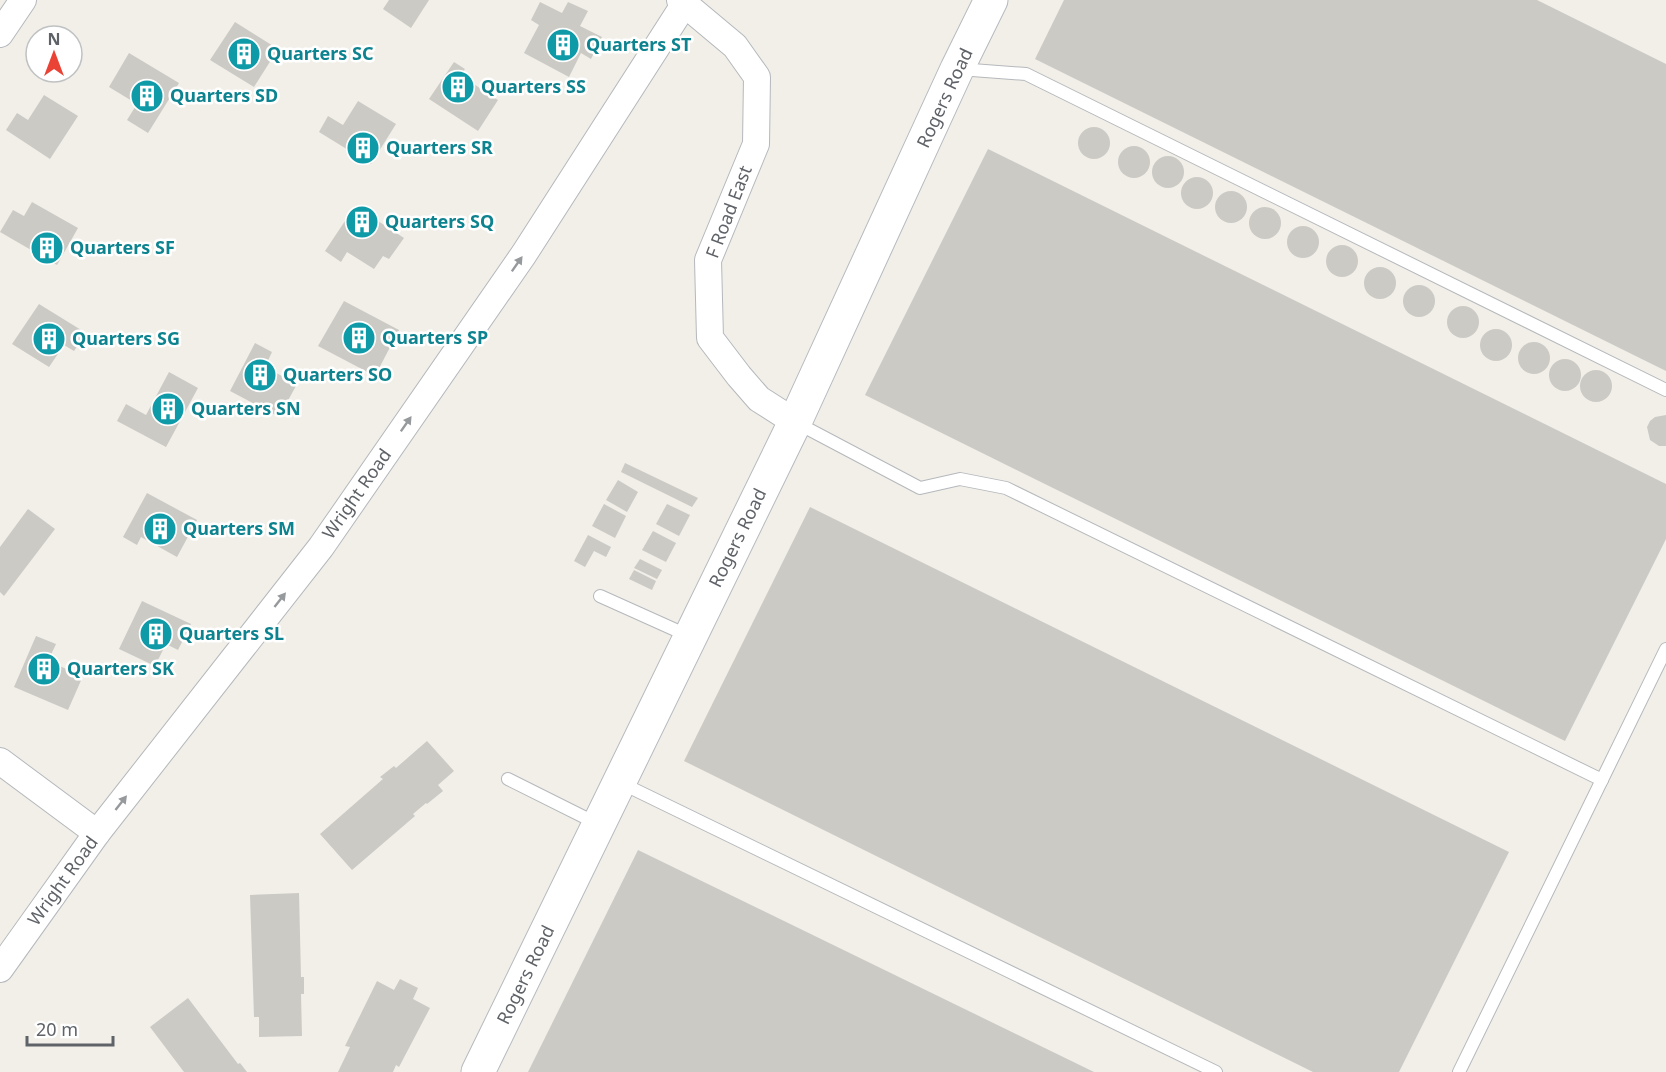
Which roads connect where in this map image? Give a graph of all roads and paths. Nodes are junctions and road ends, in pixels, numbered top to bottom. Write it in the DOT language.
graph roads {
  1 [pos="23,0"];
  2 [pos="992,0"];
  3 [pos="684,1"];
  4 [pos="0,34"];
  5 [pos="957,69"];
  6 [pos="1666,390"];
  7 [pos="795,422"];
  8 [pos="600,596"];
  9 [pos="690,636"];
  10 [pos="1666,649"];
  11 [pos="0,761"];
  12 [pos="508,779"];
  13 [pos="1602,780"];
  14 [pos="620,782"];
  15 [pos="599,825"];
  16 [pos="98,833"];
  17 [pos="0,969"];
  18 [pos="478,1072"];
  19 [pos="1216,1072"];
  20 [pos="1459,1072"];
  1 -- 4 [label="street"];
  2 -- 5 [label="street, Rogers Road"];
  3 -- 7 [label="street, F Road East"];
  16 -- 3 [label="street, Wright Road, one-way"];
  5 -- 6 [label="lane"];
  5 -- 7 [label="street, Rogers Road"];
  7 -- 9 [label="street, Rogers Road"];
  7 -- 13 [label="lane"];
  8 -- 9 [label="lane"];
  9 -- 14 [label="street, Rogers Road"];
  10 -- 13 [label="lane"];
  11 -- 16 [label="street"];
  12 -- 15 [label="lane"];
  13 -- 20 [label="lane"];
  14 -- 15 [label="street, Rogers Road"];
  14 -- 19 [label="lane"];
  15 -- 18 [label="street, Rogers Road"];
  16 -- 17 [label="street, Wright Road"];
}
